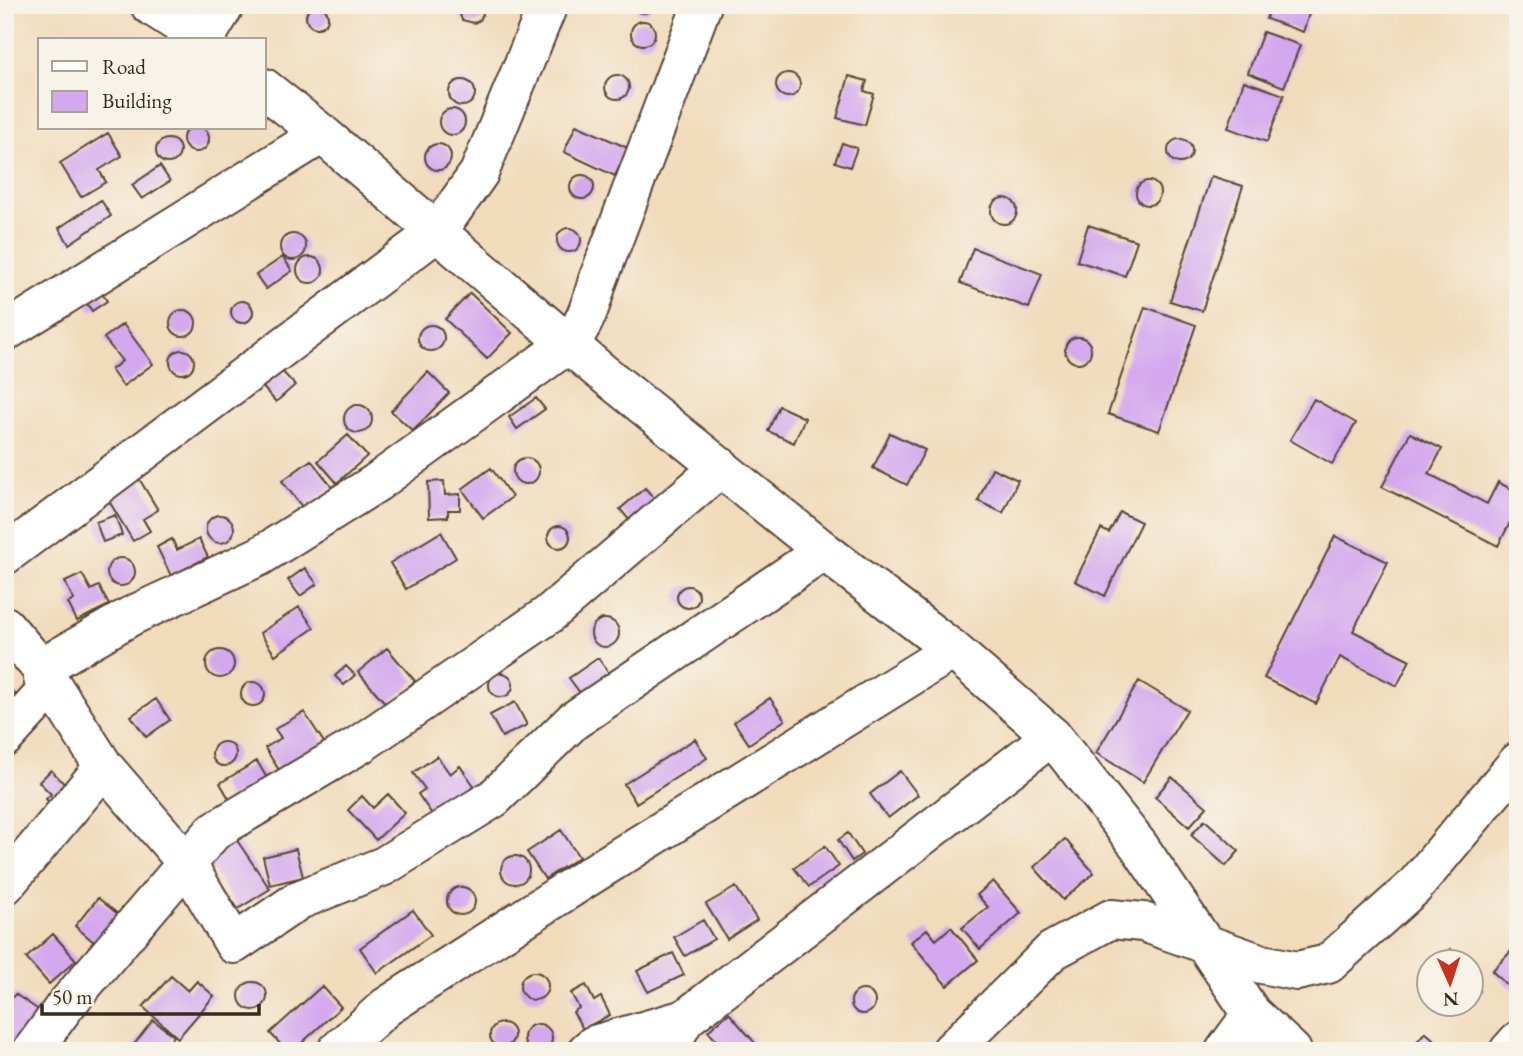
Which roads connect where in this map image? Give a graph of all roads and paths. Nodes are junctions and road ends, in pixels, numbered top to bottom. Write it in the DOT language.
graph roads {
  1 [pos="150,5"];
  2 [pos="225,5"];
  3 [pos="548,5"];
  4 [pos="702,5"];
  5 [pos="201,38"];
  6 [pos="205,38"];
  7 [pos="266,90"];
  8 [pos="322,134"];
  9 [pos="437,233"];
  10 [pos="5,332"];
  11 [pos="568,344"];
  12 [pos="721,467"];
  13 [pos="824,551"];
  14 [pos="5,555"];
  15 [pos="5,626"];
  16 [pos="953,650"];
  17 [pos="41,668"];
  18 [pos="1052,736"];
  19 [pos="5,737"];
  20 [pos="1518,762"];
  21 [pos="104,767"];
  22 [pos="186,862"];
  23 [pos="5,886"];
  24 [pos="1203,945"];
  25 [pos="1251,1014"];
  26 [pos="676,1035"];
  27 [pos="1518,1041"];
  28 [pos="32,1051"];
  29 [pos="337,1051"];
  30 [pos="587,1051"];
  31 [pos="951,1051"];
  32 [pos="1225,1051"];
  33 [pos="1292,1051"];
  34 [pos="1509,1051"];
  1 -- 5 [label="street"];
  2 -- 6 [label="street"];
  3 -- 9 [label="street"];
  4 -- 11 [label="street"];
  7 -- 8 [label="street"];
  8 -- 9 [label="street"];
  8 -- 10 [label="street"];
  9 -- 11 [label="street"];
  9 -- 14 [label="street"];
  11 -- 12 [label="street"];
  11 -- 17 [label="street"];
  12 -- 13 [label="street"];
  12 -- 22 [label="street"];
  13 -- 16 [label="street"];
  13 -- 22 [label="street"];
  15 -- 17 [label="street"];
  16 -- 18 [label="street"];
  16 -- 29 [label="street"];
  17 -- 19 [label="street"];
  17 -- 21 [label="street"];
  18 -- 24 [label="street"];
  18 -- 26 [label="street"];
  20 -- 24 [label="street"];
  21 -- 22 [label="street"];
  21 -- 23 [label="street"];
  22 -- 28 [label="street"];
  24 -- 25 [label="street"];
  24 -- 31 [label="street"];
  25 -- 32 [label="street"];
  25 -- 33 [label="street"];
  26 -- 30 [label="street"];
  27 -- 34 [label="street"];
}
